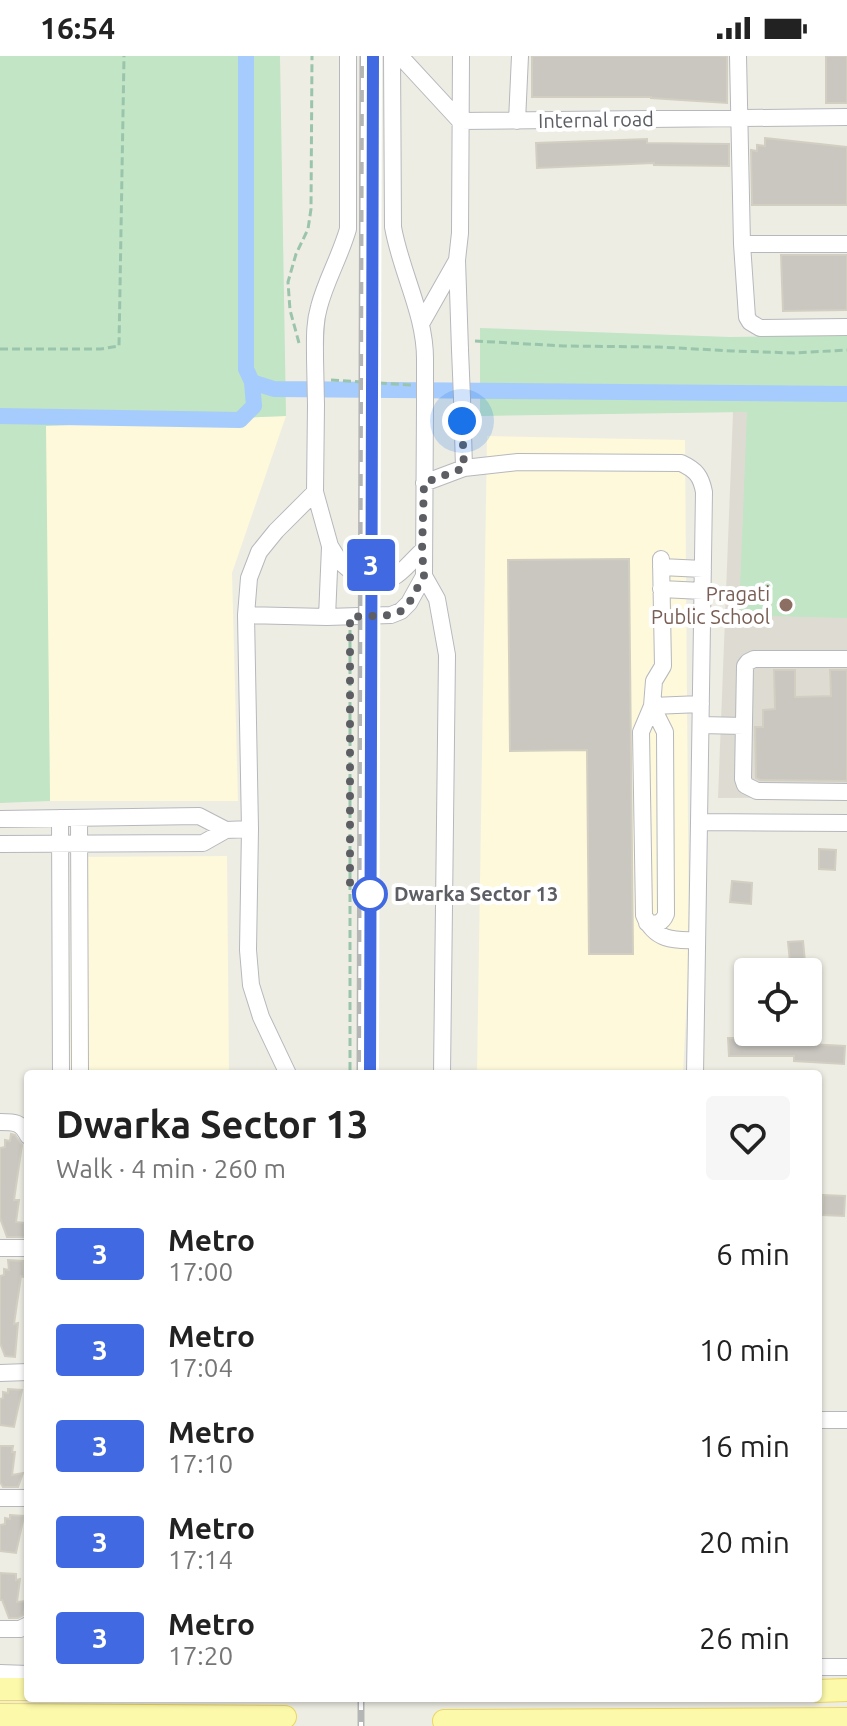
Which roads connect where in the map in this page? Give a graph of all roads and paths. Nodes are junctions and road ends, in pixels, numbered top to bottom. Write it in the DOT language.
graph roads {
  1 [pos="124,56"];
  2 [pos="348,56"];
  3 [pos="392,56"];
  4 [pos="400,56"];
  5 [pos="461,56"];
  6 [pos="520,56"];
  7 [pos="738,56"];
  8 [pos="847,117"];
  9 [pos="740,118"];
  10 [pos="460,121"];
  11 [pos="517,121"];
  12 [pos="742,244"];
  13 [pos="847,244"];
  14 [pos="457,260"];
  15 [pos="422,322"];
  16 [pos="847,327"];
  17 [pos="0,349"];
  18 [pos="464,468"];
  19 [pos="424,483"];
  20 [pos="315,492"];
  21 [pos="330,546"];
  22 [pos="422,551"];
  23 [pos="703,569"];
  24 [pos="424,576"];
  25 [pos="661,589"];
  26 [pos="703,591"];
  27 [pos="246,615"];
  28 [pos="327,617"];
  29 [pos="350,617"];
  30 [pos="847,659"];
  31 [pos="701,704"];
  32 [pos="660,706"];
  33 [pos="701,725"];
  34 [pos="744,726"];
  35 [pos="847,792"];
  36 [pos="642,800"];
  37 [pos="665,800"];
  38 [pos="60,818"];
  39 [pos="79,818"];
  40 [pos="0,819"];
  41 [pos="699,822"];
  42 [pos="847,823"];
  43 [pos="250,829"];
  44 [pos="226,830"];
  45 [pos="0,844"];
  46 [pos="60,844"];
  47 [pos="79,844"];
  48 [pos="647,923"];
  49 [pos="697,940"];
  50 [pos="61,1070"];
  51 [pos="80,1070"];
  52 [pos="286,1070"];
  53 [pos="350,1070"];
  54 [pos="442,1070"];
  55 [pos="695,1070"];
  56 [pos="0,1122"];
  57 [pos="24,1129"];
  58 [pos="0,1248"];
  59 [pos="24,1248"];
  60 [pos="24,1372"];
  61 [pos="0,1373"];
  62 [pos="822,1420"];
  63 [pos="847,1420"];
  64 [pos="0,1498"];
  65 [pos="24,1498"];
  66 [pos="24,1627"];
  67 [pos="0,1629"];
  68 [pos="822,1667"];
  69 [pos="847,1667"];
  70 [pos="0,1673"];
  71 [pos="24,1674"];
  72 [pos="0,1689"];
  73 [pos="24,1689"];
  74 [pos="847,1690"];
  75 [pos="822,1691"];
  76 [pos="445,1702"];
  77 [pos="286,1714"];
  78 [pos="0,1715"];
  79 [pos="847,1719"];
  80 [pos="485,1723"];
  81 [pos="444,1724"];
  1 -- 17 [label="path"];
  2 -- 20 [label="street, bridge"];
  3 -- 15 [label="street"];
  4 -- 10 [label="street"];
  5 -- 10 [label="street"];
  6 -- 11 [label="street, Internal road"];
  7 -- 9 [label="street"];
  8 -- 9 [label="street, Internal road"];
  9 -- 11 [label="street, Internal road"];
  9 -- 12 [label="street"];
  10 -- 11 [label="street"];
  10 -- 14 [label="street"];
  12 -- 13 [label="street"];
  12 -- 16 [label="street"];
  14 -- 15 [label="street"];
  14 -- 18 [label="street, bridge"];
  15 -- 19 [label="street, bridge"];
  18 -- 19 [label="street"];
  18 -- 23 [label="street"];
  19 -- 22 [label="street"];
  20 -- 21 [label="street"];
  20 -- 27 [label="street"];
  21 -- 22 [label="street"];
  21 -- 28 [label="street"];
  22 -- 24 [label="street"];
  23 -- 25 [label="street"];
  23 -- 26 [label="street"];
  24 -- 29 [label="street"];
  24 -- 54 [label="street"];
  25 -- 26 [label="street"];
  25 -- 32 [label="street"];
  26 -- 31 [label="street"];
  27 -- 28 [label="street"];
  27 -- 43 [label="street"];
  28 -- 29 [label="street"];
  29 -- 53 [label="path"];
  30 -- 34 [label="street"];
  31 -- 32 [label="street"];
  31 -- 33 [label="street"];
  32 -- 36 [label="street"];
  32 -- 37 [label="street"];
  33 -- 34 [label="street"];
  33 -- 41 [label="street"];
  34 -- 35 [label="street"];
  36 -- 37 [label="street"];
  36 -- 48 [label="street"];
  37 -- 48 [label="street"];
  38 -- 39 [label="street"];
  38 -- 40 [label="street"];
  38 -- 46 [label="street"];
  39 -- 44 [label="street"];
  39 -- 47 [label="street"];
  41 -- 42 [label="street"];
  41 -- 49 [label="street"];
  43 -- 44 [label="street"];
  43 -- 52 [label="street"];
  44 -- 47 [label="street"];
  45 -- 46 [label="street"];
  46 -- 47 [label="street"];
  46 -- 50 [label="street"];
  47 -- 51 [label="street"];
  48 -- 49 [label="street"];
  49 -- 55 [label="street"];
  56 -- 57 [label="street"];
  58 -- 59 [label="street"];
  60 -- 61 [label="street"];
  62 -- 63 [label="street"];
  64 -- 65 [label="street"];
  66 -- 67 [label="street"];
  68 -- 69 [label="street"];
  70 -- 71 [label="street"];
  72 -- 73 [label="main road"];
  74 -- 75 [label="main road"];
  76 -- 81 [label="main road"];
  77 -- 78 [label="main road"];
  79 -- 80 [label="main road"];
  80 -- 81 [label="main road"];
}
